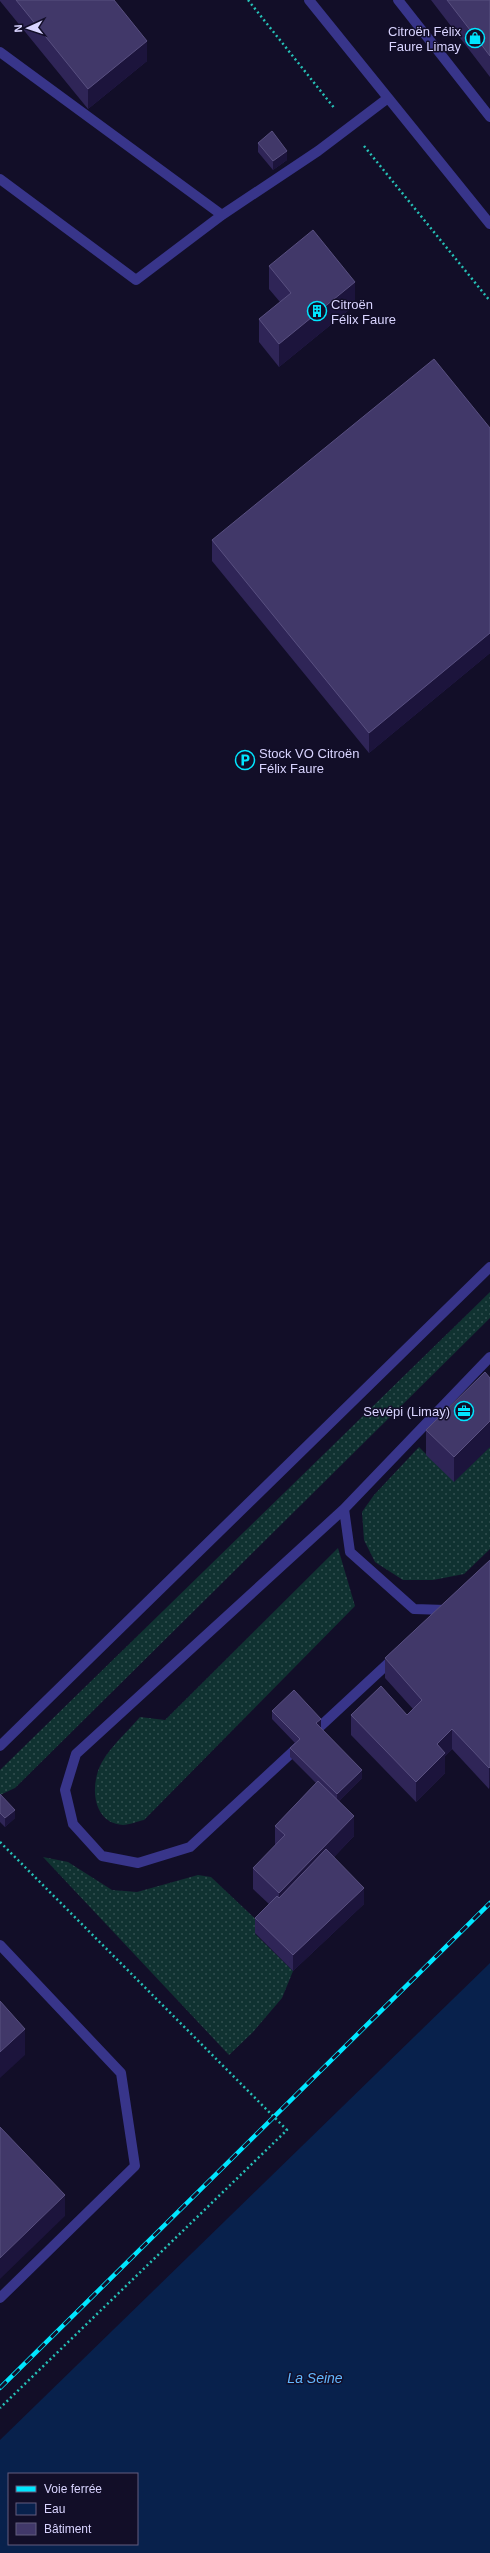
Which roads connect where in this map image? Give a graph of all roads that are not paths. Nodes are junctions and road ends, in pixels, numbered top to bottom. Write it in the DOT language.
graph roads {
  1 [pos="309,0"];
  2 [pos="398,0"];
  3 [pos="0,52"];
  4 [pos="388,98"];
  5 [pos="490,118"];
  6 [pos="0,179"];
  7 [pos="222,215"];
  8 [pos="490,224"];
  9 [pos="490,1267"];
  10 [pos="490,1357"];
  11 [pos="344,1509"];
  12 [pos="457,1599"];
  13 [pos="446,1610"];
  14 [pos="434,1621"];
  15 [pos="405,1648"];
  16 [pos="0,1746"];
  17 [pos="0,1945"];
  18 [pos="0,2298"];
  1 -- 4 [label="lane"];
  2 -- 5 [label="lane"];
  3 -- 7 [label="lane"];
  4 -- 7 [label="lane"];
  4 -- 8 [label="lane"];
  6 -- 7 [label="lane"];
  9 -- 16 [label="lane"];
  10 -- 11 [label="lane"];
  11 -- 13 [label="lane"];
  11 -- 15 [label="lane"];
  12 -- 13 [label="lane"];
  13 -- 14 [label="lane"];
  17 -- 18 [label="lane"];
}
